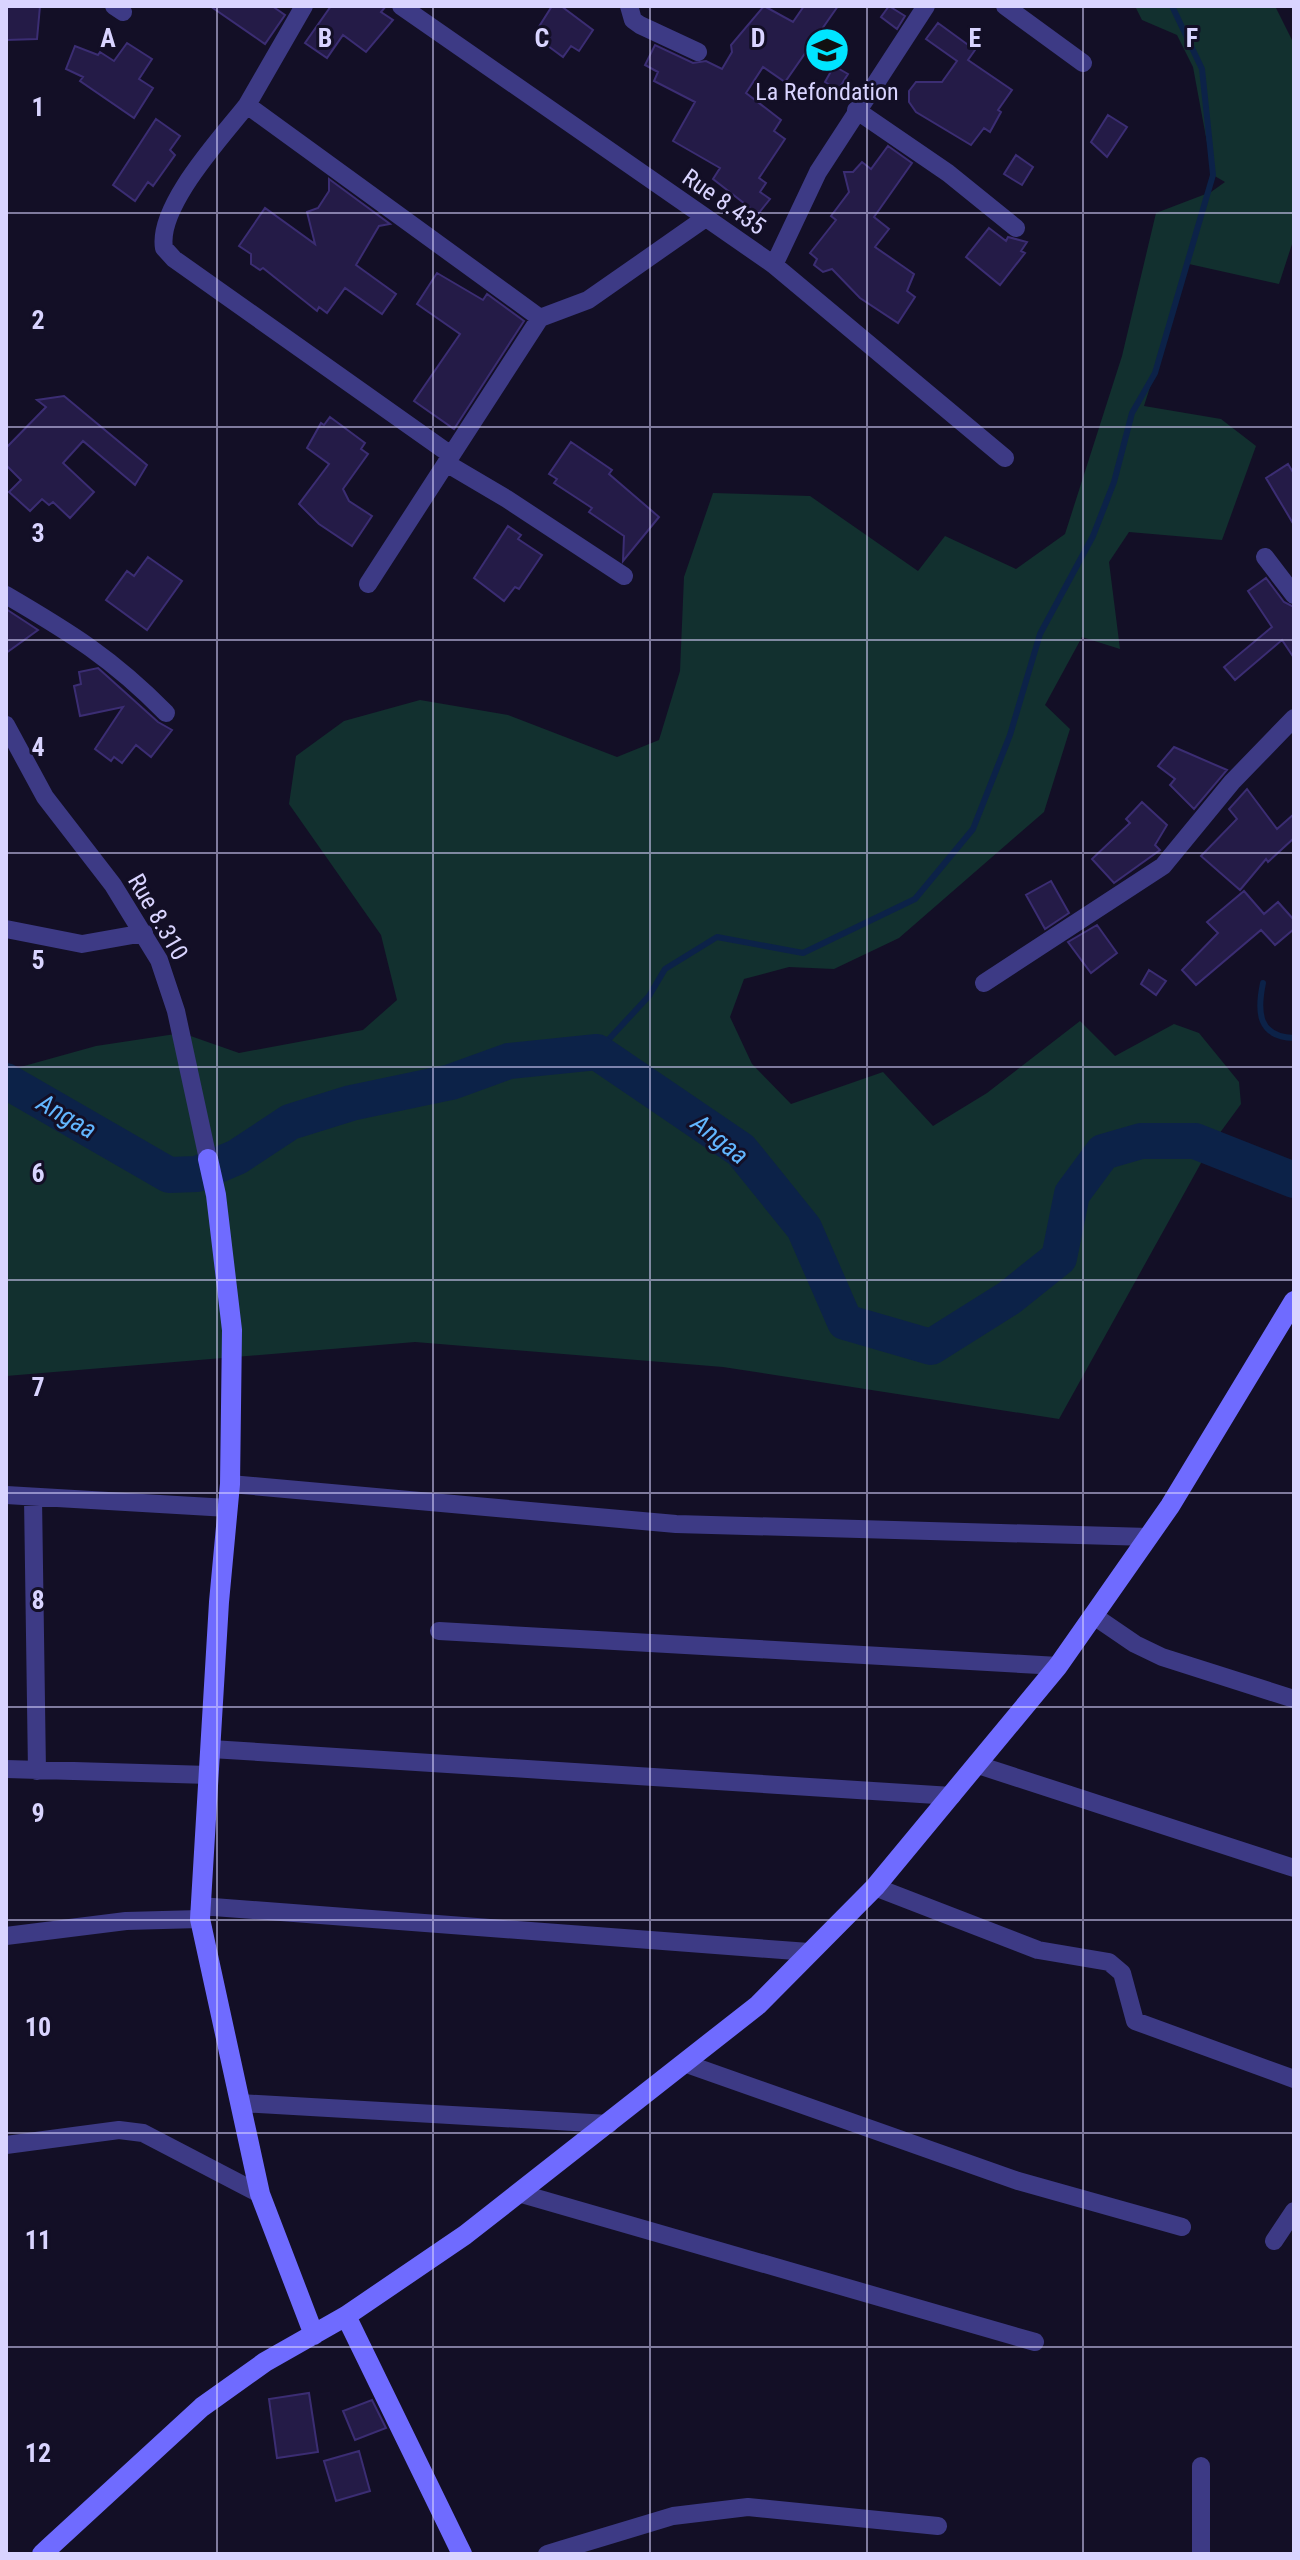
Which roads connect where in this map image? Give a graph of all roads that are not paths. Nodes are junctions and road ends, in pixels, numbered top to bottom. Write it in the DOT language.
graph roads {
  1 [pos="304,6"];
  2 [pos="401,6"];
  3 [pos="629,6"];
  4 [pos="926,6"];
  5 [pos="1005,6"];
  6 [pos="698,52"];
  7 [pos="1083,63"];
  8 [pos="247,105"];
  9 [pos="856,110"];
  10 [pos="704,219"];
  11 [pos="1016,228"];
  12 [pos="774,265"];
  13 [pos="540,318"];
  14 [pos="1005,458"];
  15 [pos="448,459"];
  16 [pos="1265,557"];
  17 [pos="624,576"];
  18 [pos="368,584"];
  19 [pos="6,595"];
  20 [pos="1294,595"];
  21 [pos="166,713"];
  22 [pos="1294,718"];
  23 [pos="6,725"];
  24 [pos="6,929"];
  25 [pos="144,933"];
  26 [pos="984,983"];
  27 [pos="208,1159"];
  28 [pos="1294,1301"];
  29 [pos="230,1484"];
  30 [pos="6,1495"];
  31 [pos="33,1498"];
  32 [pos="228,1508"];
  33 [pos="1149,1537"];
  34 [pos="1094,1616"];
  35 [pos="439,1631"];
  36 [pos="1058,1666"];
  37 [pos="1294,1699"];
  38 [pos="211,1749"];
  39 [pos="978,1765"];
  40 [pos="6,1769"];
  41 [pos="37,1771"];
  42 [pos="209,1775"];
  43 [pos="952,1796"];
  44 [pos="1294,1868"];
  45 [pos="875,1887"];
  46 [pos="200,1913"];
  47 [pos="6,1936"];
  48 [pos="809,1952"];
  49 [pos="684,2063"];
  50 [pos="1294,2079"];
  51 [pos="240,2103"];
  52 [pos="609,2124"];
  53 [pos="6,2145"];
  54 [pos="260,2194"];
  55 [pos="522,2194"];
  56 [pos="1294,2211"];
  57 [pos="1182,2227"];
  58 [pos="1274,2241"];
  59 [pos="346,2316"];
  60 [pos="314,2335"];
  61 [pos="1035,2342"];
  62 [pos="1201,2466"];
  63 [pos="938,2526"];
  64 [pos="42,2554"];
  65 [pos="462,2554"];
  66 [pos="547,2554"];
  67 [pos="1201,2554"];
  1 -- 8 [label="street"];
  2 -- 10 [label="street, Rue 8.435"];
  3 -- 6 [label="street"];
  4 -- 9 [label="street, Rue 8.435"];
  5 -- 7 [label="street"];
  8 -- 13 [label="street"];
  8 -- 15 [label="street"];
  9 -- 11 [label="street"];
  9 -- 12 [label="street, Rue 8.435"];
  10 -- 12 [label="street, Rue 8.435"];
  10 -- 13 [label="street"];
  12 -- 14 [label="street"];
  13 -- 15 [label="street"];
  15 -- 17 [label="street"];
  15 -- 18 [label="street"];
  16 -- 20 [label="street"];
  19 -- 21 [label="street"];
  22 -- 26 [label="street"];
  23 -- 25 [label="street, Rue 8.310"];
  24 -- 25 [label="street"];
  25 -- 27 [label="street, Rue 8.310"];
  27 -- 29 [label="street"];
  28 -- 33 [label="street"];
  29 -- 32 [label="street"];
  29 -- 33 [label="street"];
  30 -- 31 [label="street"];
  31 -- 32 [label="street"];
  31 -- 41 [label="street"];
  32 -- 38 [label="street"];
  33 -- 34 [label="street"];
  34 -- 36 [label="street"];
  34 -- 37 [label="street"];
  35 -- 36 [label="street"];
  36 -- 39 [label="street"];
  38 -- 42 [label="street"];
  38 -- 43 [label="street"];
  39 -- 43 [label="street"];
  39 -- 44 [label="street"];
  40 -- 41 [label="street"];
  41 -- 42 [label="street"];
  42 -- 46 [label="street"];
  43 -- 45 [label="street"];
  45 -- 48 [label="street"];
  45 -- 50 [label="street"];
  46 -- 47 [label="street"];
  46 -- 48 [label="street"];
  46 -- 51 [label="street"];
  48 -- 49 [label="street"];
  49 -- 52 [label="street"];
  49 -- 57 [label="street"];
  51 -- 52 [label="street"];
  51 -- 54 [label="street"];
  52 -- 55 [label="street"];
  53 -- 54 [label="street"];
  54 -- 60 [label="street"];
  55 -- 59 [label="street"];
  55 -- 61 [label="street"];
  56 -- 58 [label="street"];
  59 -- 60 [label="street"];
  59 -- 65 [label="street"];
  60 -- 64 [label="street"];
  62 -- 67 [label="street"];
  63 -- 66 [label="street"];
}
